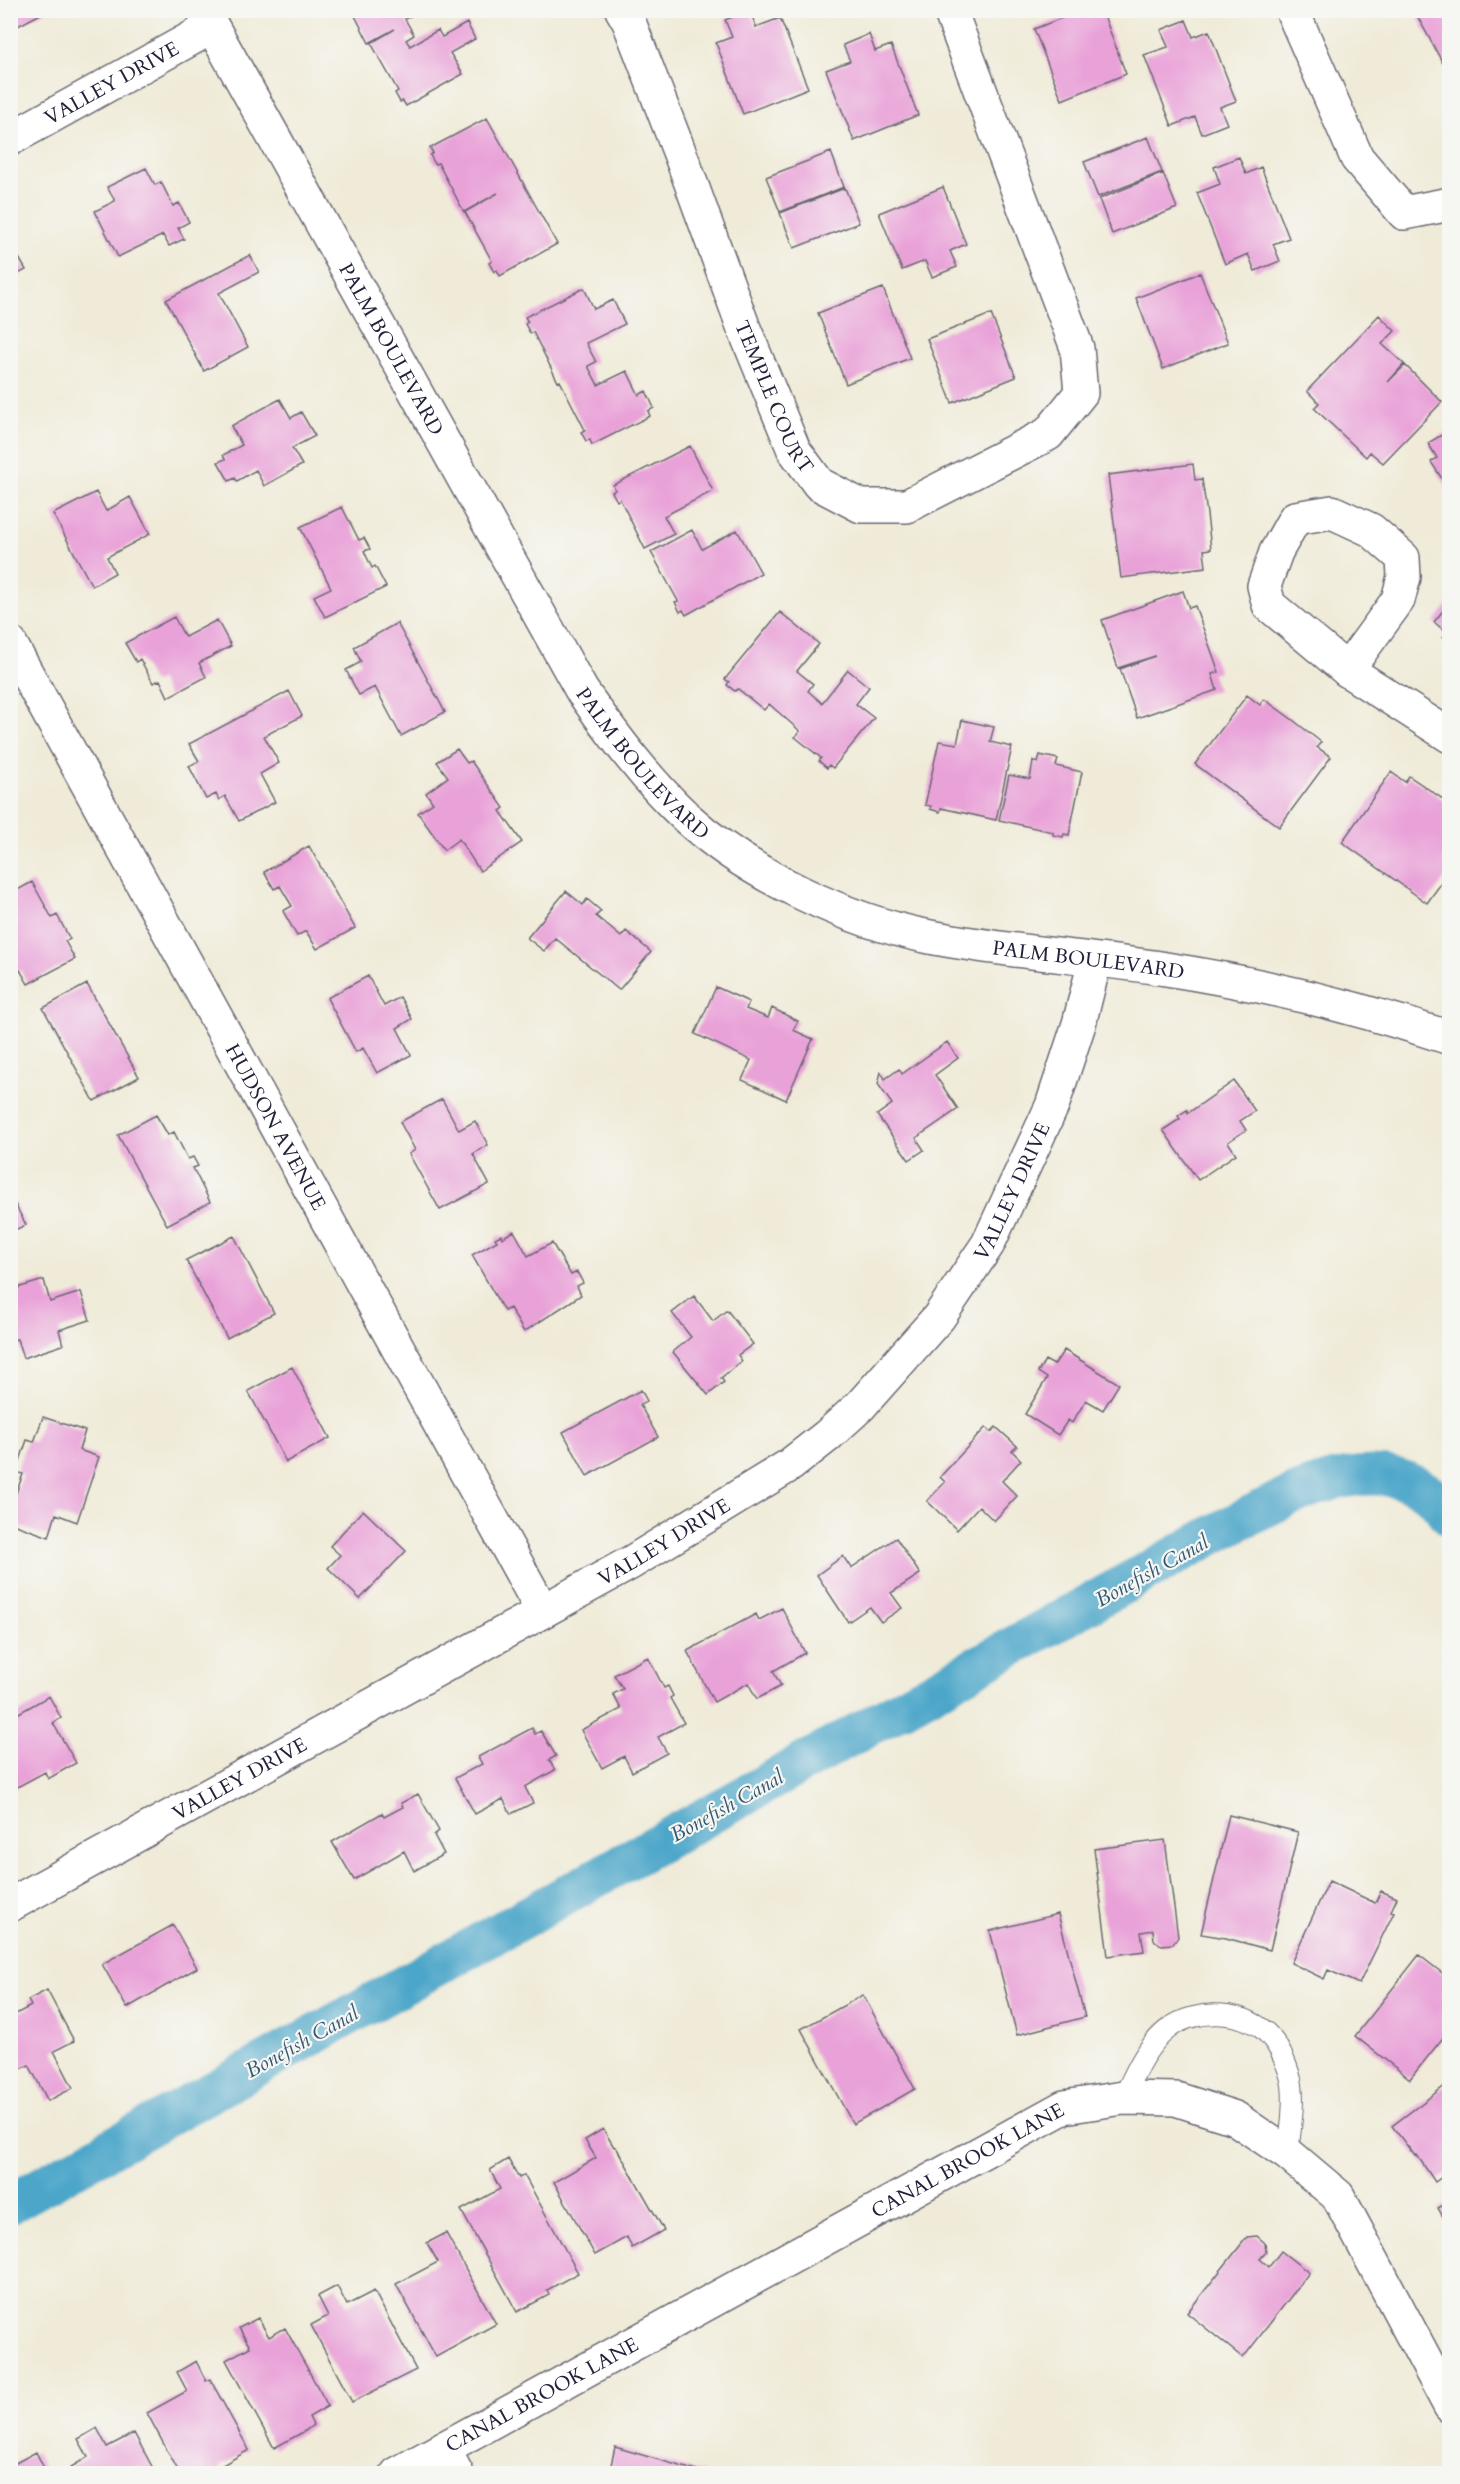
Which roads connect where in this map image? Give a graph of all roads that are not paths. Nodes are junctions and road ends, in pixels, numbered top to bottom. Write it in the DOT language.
graph roads {
  1 [pos="622,10"];
  2 [pos="950,10"];
  3 [pos="1292,10"];
  4 [pos="207,19"];
  5 [pos="10,139"];
  6 [pos="1449,204"];
  7 [pos="10,643"];
  8 [pos="1347,670"];
  9 [pos="1449,736"];
  10 [pos="1095,961"];
  11 [pos="1449,1038"];
  12 [pos="542,1610"];
  13 [pos="10,1905"];
  14 [pos="1123,2098"];
  15 [pos="1288,2154"];
  16 [pos="1449,2406"];
  17 [pos="450,2461"];
  18 [pos="397,2474"];
  1 -- 2 [label="street, TEMPLE COURT"];
  3 -- 6 [label="street"];
  4 -- 5 [label="street, VALLEY DRIVE"];
  4 -- 10 [label="street, PALM BOULEVARD"];
  7 -- 12 [label="street, HUDSON AVENUE"];
  8 -- 8 [label="street"];
  8 -- 9 [label="street"];
  10 -- 11 [label="street, PALM BOULEVARD"];
  10 -- 12 [label="street, VALLEY DRIVE"];
  12 -- 13 [label="street, VALLEY DRIVE"];
  14 -- 15 [label="street, CANAL BROOK LANE"];
  14 -- 15 [label="lane"];
  14 -- 17 [label="street, CANAL BROOK LANE"];
  15 -- 16 [label="street, CANAL BROOK LANE"];
  17 -- 18 [label="street, CANAL BROOK LANE"];
}
